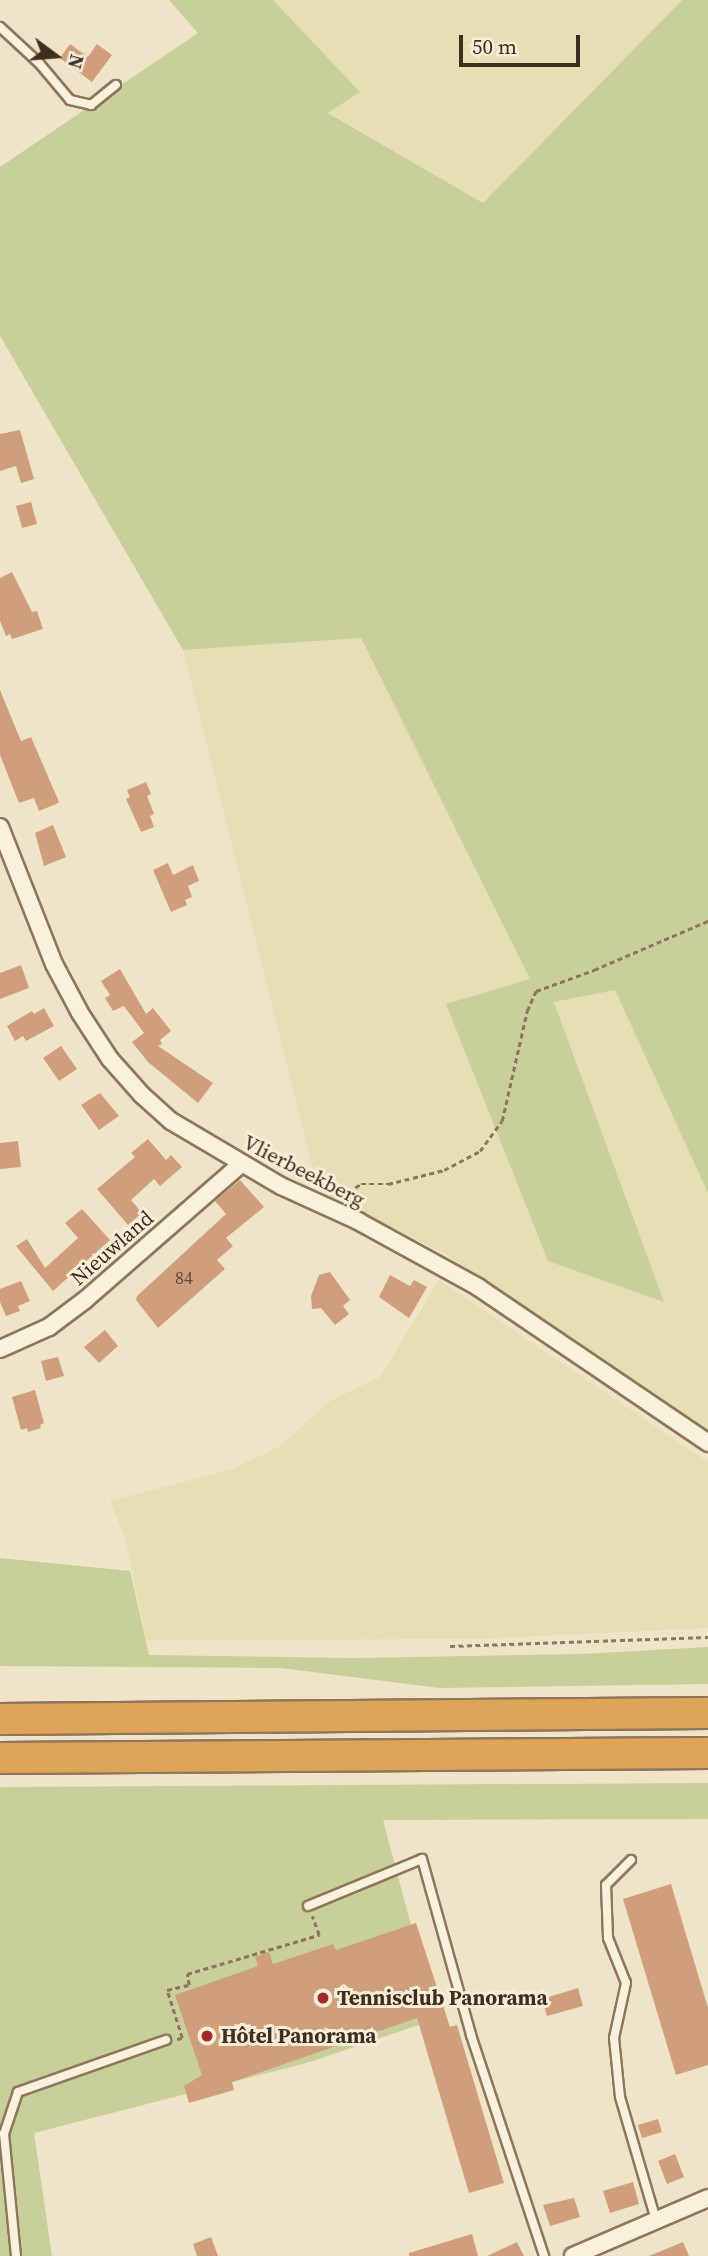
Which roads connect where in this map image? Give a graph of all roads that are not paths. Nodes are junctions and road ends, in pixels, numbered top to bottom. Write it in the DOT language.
graph roads {
  1 [pos="0,27"];
  2 [pos="116,85"];
  3 [pos="0,827"];
  4 [pos="241,1164"];
  5 [pos="0,1349"];
  6 [pos="708,1443"];
  7 [pos="708,1713"];
  8 [pos="0,1719"];
  9 [pos="708,1753"];
  10 [pos="0,1758"];
  11 [pos="631,1860"];
  12 [pos="308,1906"];
  13 [pos="166,2040"];
  14 [pos="708,2198"];
  15 [pos="656,2220"];
  16 [pos="16,2256"];
  17 [pos="544,2256"];
  18 [pos="573,2256"];
  1 -- 2 [label="lane"];
  3 -- 4 [label="street, Vlierbeekberg"];
  4 -- 5 [label="street, Nieuwland"];
  4 -- 6 [label="street, Vlierbeekberg"];
  7 -- 8 [label="highway"];
  9 -- 10 [label="highway"];
  11 -- 15 [label="lane"];
  12 -- 17 [label="lane"];
  13 -- 16 [label="lane"];
  14 -- 15 [label="street"];
  15 -- 18 [label="street"];
}
